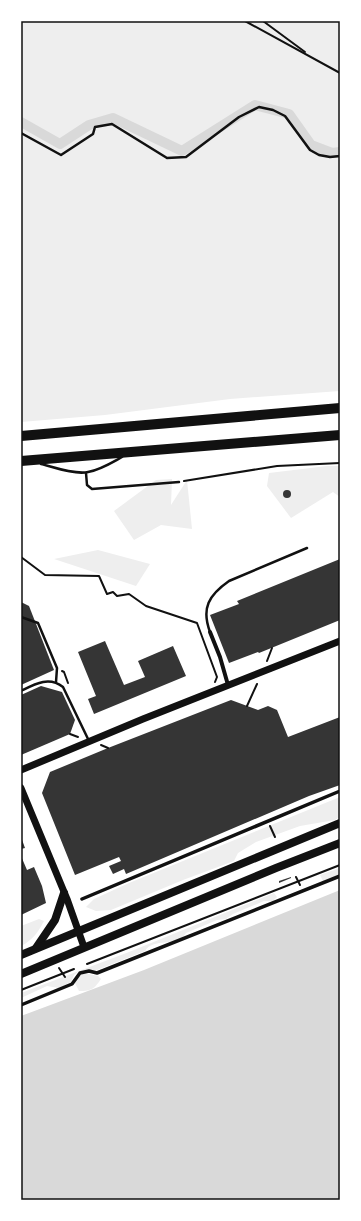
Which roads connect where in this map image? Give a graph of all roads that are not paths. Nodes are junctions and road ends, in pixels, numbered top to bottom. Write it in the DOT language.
graph roads {
  1 [pos="21,133"];
  2 [pos="340,156"];
  3 [pos="340,408"];
  4 [pos="340,435"];
  5 [pos="21,436"];
  6 [pos="129,452"];
  7 [pos="26,461"];
  8 [pos="86,473"];
  9 [pos="178,482"];
  10 [pos="307,548"];
  11 [pos="21,617"];
  12 [pos="210,632"];
  13 [pos="340,641"];
  14 [pos="56,682"];
  15 [pos="228,685"];
  16 [pos="21,691"];
  17 [pos="89,741"];
  18 [pos="21,770"];
  19 [pos="21,788"];
  20 [pos="340,791"];
  21 [pos="340,823"];
  22 [pos="340,842"];
  23 [pos="340,876"];
  24 [pos="64,893"];
  25 [pos="82,899"];
  26 [pos="78,932"];
  27 [pos="84,948"];
  28 [pos="36,949"];
  29 [pos="21,955"];
  30 [pos="21,974"];
  31 [pos="21,1005"];
  1 -- 2 [label="lane"];
  3 -- 5 [label="highway"];
  4 -- 6 [label="highway"];
  6 -- 7 [label="highway"];
  6 -- 8 [label="lane"];
  7 -- 8 [label="lane"];
  8 -- 9 [label="lane"];
  10 -- 12 [label="lane"];
  11 -- 14 [label="lane"];
  12 -- 15 [label="street"];
  13 -- 15 [label="street"];
  14 -- 16 [label="lane"];
  14 -- 17 [label="lane"];
  15 -- 17 [label="street"];
  17 -- 18 [label="street"];
  19 -- 24 [label="street"];
  20 -- 25 [label="street"];
  21 -- 26 [label="main road"];
  22 -- 27 [label="main road"];
  23 -- 31 [label="street"];
  24 -- 26 [label="street"];
  24 -- 28 [label="main road"];
  26 -- 27 [label="street"];
  26 -- 28 [label="main road"];
  27 -- 30 [label="main road"];
  28 -- 29 [label="main road"];
}
